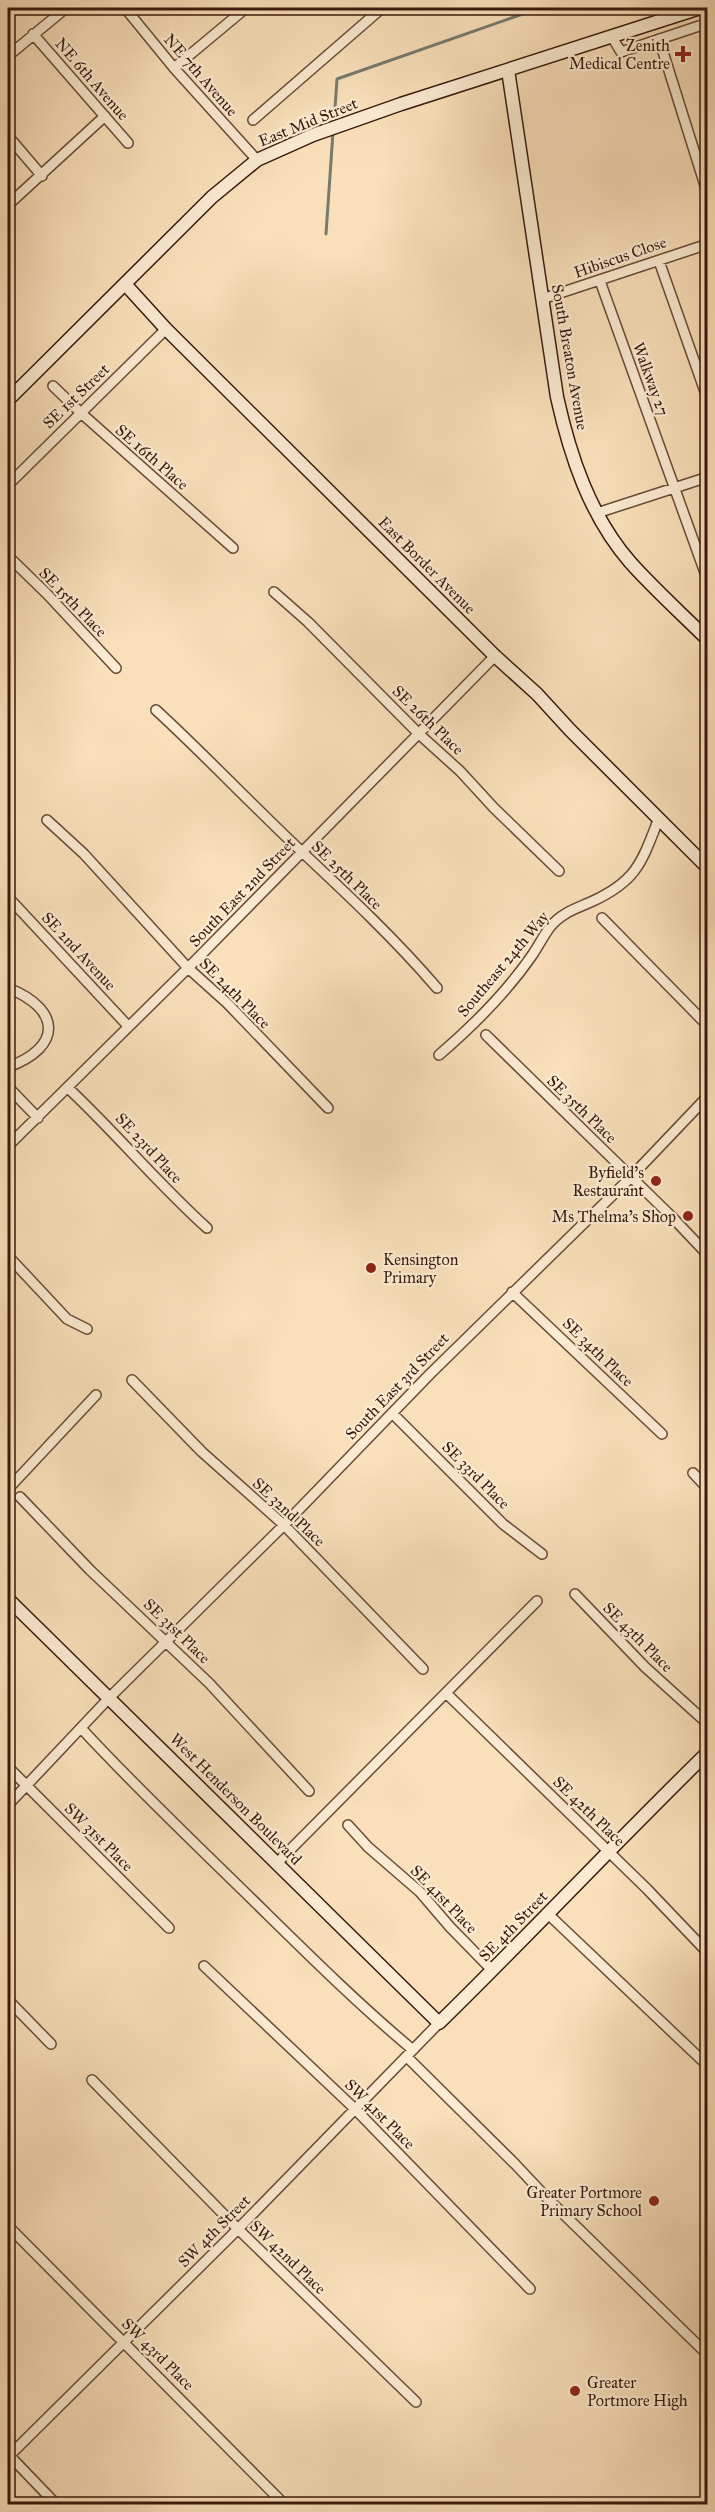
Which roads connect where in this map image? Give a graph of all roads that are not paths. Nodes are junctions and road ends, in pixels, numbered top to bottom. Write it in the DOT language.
graph roads {
  1 [pos="66,8"];
  2 [pos="125,8"];
  3 [pos="246,8"];
  4 [pos="382,8"];
  5 [pos="700,8"];
  6 [pos="708,23"];
  7 [pos="33,34"];
  8 [pos="612,37"];
  9 [pos="659,39"];
  10 [pos="8,56"];
  11 [pos="174,68"];
  12 [pos="508,70"];
  13 [pos="105,116"];
  14 [pos="253,120"];
  15 [pos="8,136"];
  16 [pos="128,143"];
  17 [pos="257,160"];
  18 [pos="42,176"];
  19 [pos="708,195"];
  20 [pos="8,205"];
  21 [pos="708,244"];
  22 [pos="658,261"];
  23 [pos="600,281"];
  24 [pos="124,284"];
  25 [pos="542,299"];
  26 [pos="166,329"];
  27 [pos="53,386"];
  28 [pos="8,400"];
  29 [pos="708,400"];
  30 [pos="81,413"];
  31 [pos="708,477"];
  32 [pos="8,485"];
  33 [pos="673,488"];
  34 [pos="597,513"];
  35 [pos="233,549"];
  36 [pos="8,556"];
  37 [pos="708,581"];
  38 [pos="274,592"];
  39 [pos="708,640"];
  40 [pos="495,656"];
  41 [pos="116,668"];
  42 [pos="156,710"];
  43 [pos="419,734"];
  44 [pos="659,818"];
  45 [pos="47,820"];
  46 [pos="301,852"];
  47 [pos="708,868"];
  48 [pos="559,871"];
  49 [pos="8,897"];
  50 [pos="602,918"];
  51 [pos="188,968"];
  52 [pos="8,988"];
  53 [pos="437,988"];
  54 [pos="128,1026"];
  55 [pos="708,1026"];
  56 [pos="486,1035"];
  57 [pos="439,1055"];
  58 [pos="8,1067"];
  59 [pos="8,1087"];
  60 [pos="68,1088"];
  61 [pos="708,1096"];
  62 [pos="328,1108"];
  63 [pos="38,1118"];
  64 [pos="8,1146"];
  65 [pos="631,1178"];
  66 [pos="207,1228"];
  67 [pos="8,1256"];
  68 [pos="708,1256"];
  69 [pos="513,1292"];
  70 [pos="87,1329"];
  71 [pos="132,1380"];
  72 [pos="96,1395"];
  73 [pos="392,1413"];
  74 [pos="662,1434"];
  75 [pos="693,1473"];
  76 [pos="708,1489"];
  77 [pos="8,1490"];
  78 [pos="20,1497"];
  79 [pos="284,1525"];
  80 [pos="542,1554"];
  81 [pos="575,1594"];
  82 [pos="8,1599"];
  83 [pos="537,1601"];
  84 [pos="166,1642"];
  85 [pos="423,1669"];
  86 [pos="446,1693"];
  87 [pos="109,1698"];
  88 [pos="708,1724"];
  89 [pos="81,1728"];
  90 [pos="708,1752"];
  91 [pos="8,1767"];
  92 [pos="27,1786"];
  93 [pos="309,1791"];
  94 [pos="8,1805"];
  95 [pos="348,1825"];
  96 [pos="608,1850"];
  97 [pos="277,1863"];
  98 [pos="548,1914"];
  99 [pos="169,1928"];
  100 [pos="708,1953"];
  101 [pos="204,1966"];
  102 [pos="493,1971"];
  103 [pos="8,2000"];
  104 [pos="439,2023"];
  105 [pos="51,2044"];
  106 [pos="410,2054"];
  107 [pos="708,2066"];
  108 [pos="92,2080"];
  109 [pos="355,2109"];
  110 [pos="8,2226"];
  111 [pos="238,2229"];
  112 [pos="530,2289"];
  113 [pos="124,2341"];
  114 [pos="708,2355"];
  115 [pos="416,2402"];
  116 [pos="8,2456"];
  117 [pos="56,2505"];
  118 [pos="284,2505"];
  1 -- 7 [label="street"];
  2 -- 11 [label="street, NE 7th Avenue"];
  3 -- 11 [label="street"];
  4 -- 14 [label="street"];
  5 -- 8 [label="street, East Mid Street"];
  6 -- 9 [label="street"];
  7 -- 10 [label="street"];
  7 -- 13 [label="street, NE 6th Avenue"];
  8 -- 9 [label="street"];
  8 -- 12 [label="street, East Mid Street"];
  9 -- 19 [label="street"];
  11 -- 17 [label="street, NE 7th Avenue"];
  12 -- 17 [label="street, East Mid Street"];
  12 -- 25 [label="street, South Breaton Avenue"];
  13 -- 16 [label="street, NE 6th Avenue"];
  13 -- 18 [label="street"];
  15 -- 18 [label="street"];
  17 -- 24 [label="street, East Mid Street"];
  18 -- 20 [label="street"];
  21 -- 22 [label="street, Hibiscus Close"];
  22 -- 23 [label="street, Hibiscus Close"];
  22 -- 29 [label="street"];
  23 -- 25 [label="street, Hibiscus Close"];
  23 -- 33 [label="street, Walkway 27"];
  24 -- 26 [label="street, East Border Avenue"];
  24 -- 28 [label="street, East Mid Street"];
  25 -- 34 [label="street, South Breaton Avenue"];
  26 -- 30 [label="street, SE 1st Street"];
  26 -- 40 [label="street, East Border Avenue"];
  27 -- 30 [label="street, SE 16th Place"];
  30 -- 32 [label="street, SE 1st Street"];
  30 -- 35 [label="street, SE 16th Place"];
  31 -- 33 [label="street"];
  33 -- 34 [label="street"];
  33 -- 37 [label="street, Walkway 27"];
  34 -- 39 [label="street, South Breaton Avenue"];
  36 -- 41 [label="street, SE 15th Place"];
  38 -- 43 [label="street, SE 26th Place"];
  40 -- 43 [label="street, South East 2nd Street"];
  40 -- 44 [label="street, East Border Avenue"];
  42 -- 46 [label="street, SE 25th Place"];
  43 -- 46 [label="street, South East 2nd Street"];
  43 -- 48 [label="street, SE 26th Place"];
  44 -- 47 [label="street, East Border Avenue"];
  44 -- 57 [label="street, Southeast 24th Way"];
  45 -- 51 [label="street, SE 24th Place"];
  46 -- 51 [label="street, South East 2nd Street"];
  46 -- 53 [label="street, SE 25th Place"];
  49 -- 54 [label="street, SE 2nd Avenue"];
  50 -- 55 [label="street"];
  51 -- 54 [label="street, South East 2nd Street"];
  51 -- 62 [label="street, SE 24th Place"];
  52 -- 58 [label="street"];
  54 -- 60 [label="street, South East 2nd Street"];
  56 -- 65 [label="street, SE 35th Place"];
  59 -- 63 [label="street"];
  60 -- 63 [label="street, South East 2nd Street"];
  60 -- 66 [label="street, SE 23rd Place"];
  61 -- 65 [label="street, South East 3rd Street"];
  63 -- 64 [label="street, South East 2nd Street"];
  65 -- 68 [label="street, SE 35th Place"];
  65 -- 69 [label="street, South East 3rd Street"];
  67 -- 70 [label="street"];
  69 -- 73 [label="street, South East 3rd Street"];
  69 -- 74 [label="street, SE 34th Place"];
  71 -- 79 [label="street, SE 32nd Place"];
  72 -- 77 [label="street"];
  73 -- 79 [label="street, South East 3rd Street"];
  73 -- 80 [label="street, SE 33rd Place"];
  75 -- 76 [label="street"];
  78 -- 84 [label="street, SE 31st Place"];
  79 -- 84 [label="street, South East 3rd Street"];
  79 -- 85 [label="street, SE 32nd Place"];
  81 -- 88 [label="street, SE 43th Place"];
  82 -- 87 [label="street, West Henderson Boulevard"];
  83 -- 86 [label="street"];
  84 -- 87 [label="street, South East 3rd Street"];
  84 -- 93 [label="street, SE 31st Place"];
  86 -- 96 [label="street, SE 42th Place"];
  86 -- 97 [label="street"];
  87 -- 89 [label="street, South East 3rd Street"];
  87 -- 97 [label="street, West Henderson Boulevard"];
  89 -- 92 [label="street, South East 3rd Street"];
  89 -- 106 [label="street"];
  90 -- 96 [label="street, SE 4th Street"];
  91 -- 92 [label="street, SW 31st Place"];
  92 -- 94 [label="street, South East 3rd Street"];
  92 -- 99 [label="street, SW 31st Place"];
  95 -- 102 [label="street, SE 41st Place"];
  96 -- 98 [label="street, SE 4th Street"];
  96 -- 100 [label="street, SE 42th Place"];
  97 -- 104 [label="street, West Henderson Boulevard"];
  98 -- 102 [label="street, SE 4th Street"];
  98 -- 107 [label="street"];
  101 -- 109 [label="street, SW 41st Place"];
  102 -- 104 [label="street, SE 4th Street"];
  103 -- 105 [label="street"];
  104 -- 106 [label="street, SW 4th Street"];
  106 -- 109 [label="street, SW 4th Street"];
  106 -- 114 [label="street"];
  108 -- 111 [label="street, SW 42nd Place"];
  109 -- 111 [label="street, SW 4th Street"];
  109 -- 112 [label="street, SW 41st Place"];
  110 -- 113 [label="street, SW 43rd Place"];
  111 -- 113 [label="street, SW 4th Street"];
  111 -- 115 [label="street, SW 42nd Place"];
  113 -- 116 [label="street, SW 4th Street"];
  113 -- 118 [label="street, SW 43rd Place"];
  116 -- 117 [label="street"];
}
